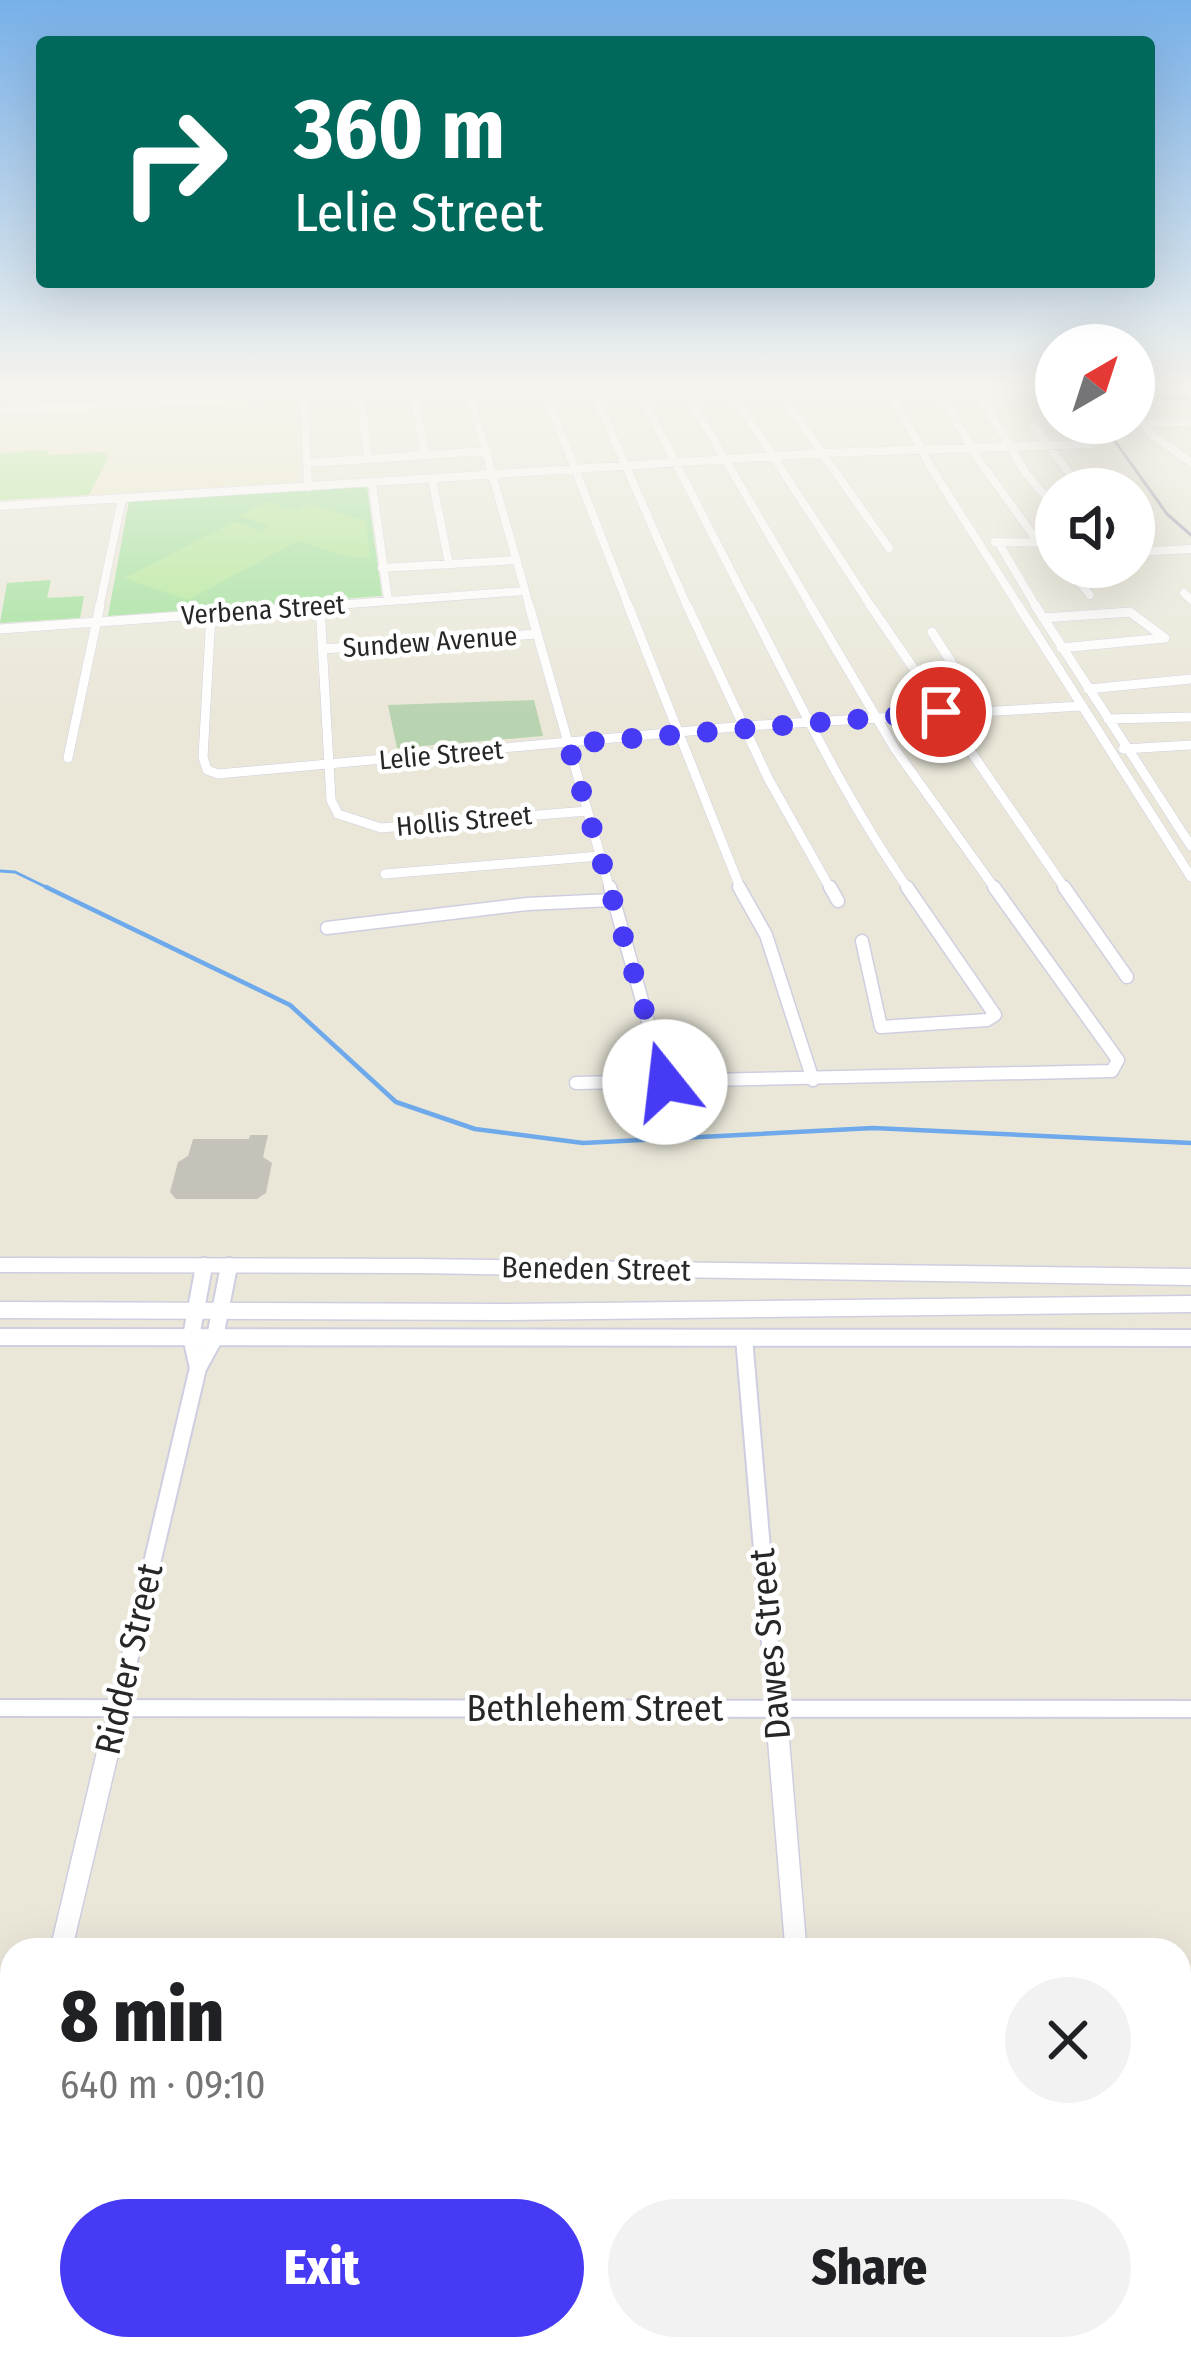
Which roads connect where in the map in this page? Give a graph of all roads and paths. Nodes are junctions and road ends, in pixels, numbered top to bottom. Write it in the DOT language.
graph roads {
  1 [pos="120,499"];
  2 [pos="122,499"];
  3 [pos="374,499"];
  4 [pos="436,499"];
  5 [pos="501,499"];
  6 [pos="585,499"];
  7 [pos="642,499"];
  8 [pos="697,499"];
  9 [pos="748,499"];
  10 [pos="803,499"];
  11 [pos="856,499"];
  12 [pos="951,499"];
  13 [pos="1008,499"];
  14 [pos="0,506"];
  15 [pos="1035,536"];
  16 [pos="977,542"];
  17 [pos="998,542"];
  18 [pos="1035,542"];
  19 [pos="889,548"];
  20 [pos="1191,549"];
  21 [pos="1155,550"];
  22 [pos="518,560"];
  23 [pos="449,564"];
  24 [pos="382,568"];
  25 [pos="1084,588"];
  26 [pos="525,591"];
  27 [pos="1090,595"];
  28 [pos="388,600"];
  29 [pos="320,606"];
  30 [pos="212,614"];
  31 [pos="1043,618"];
  32 [pos="98,622"];
  33 [pos="0,629"];
  34 [pos="932,632"];
  35 [pos="537,634"];
  36 [pos="1061,648"];
  37 [pos="322,649"];
  38 [pos="1191,679"];
  39 [pos="1088,689"];
  40 [pos="1081,706"];
  41 [pos="981,709"];
  42 [pos="941,712"];
  43 [pos="1191,717"];
  44 [pos="876,718"];
  45 [pos="1108,719"];
  46 [pos="812,721"];
  47 [pos="745,726"];
  48 [pos="676,732"];
  49 [pos="568,744"];
  50 [pos="1191,745"];
  51 [pos="1127,748"];
  52 [pos="1112,749"];
  53 [pos="68,758"];
  54 [pos="330,764"];
  55 [pos="587,811"];
  56 [pos="1185,828"];
  57 [pos="1191,846"];
  58 [pos="600,856"];
  59 [pos="385,874"];
  60 [pos="1191,878"];
  61 [pos="613,900"];
  62 [pos="838,901"];
  63 [pos="326,928"];
  64 [pos="862,941"];
  65 [pos="1127,977"];
  66 [pos="813,1080"];
  67 [pos="665,1082"];
  68 [pos="576,1083"];
  69 [pos="0,1265"];
  70 [pos="204,1266"];
  71 [pos="229,1266"];
  72 [pos="1191,1277"];
  73 [pos="1191,1304"];
  74 [pos="1013,1305"];
  75 [pos="0,1310"];
  76 [pos="194,1312"];
  77 [pos="219,1312"];
  78 [pos="1191,1316"];
  79 [pos="0,1336"];
  80 [pos="191,1336"];
  81 [pos="215,1336"];
  82 [pos="744,1338"];
  83 [pos="1191,1338"];
  84 [pos="198,1368"];
  85 [pos="0,1708"];
  86 [pos="118,1708"];
  87 [pos="776,1709"];
  88 [pos="1191,1709"];
  89 [pos="64,1938"];
  90 [pos="795,1938"];
  1 -- 14 [label="street"];
  2 -- 32 [label="street"];
  3 -- 24 [label="street"];
  4 -- 23 [label="street"];
  5 -- 22 [label="street"];
  6 -- 48 [label="street"];
  7 -- 47 [label="street"];
  8 -- 46 [label="street"];
  9 -- 44 [label="street"];
  10 -- 42 [label="street"];
  11 -- 19 [label="street"];
  12 -- 16 [label="street"];
  13 -- 15 [label="street"];
  16 -- 17 [label="street"];
  16 -- 40 [label="street"];
  17 -- 18 [label="street"];
  17 -- 31 [label="street"];
  20 -- 21 [label="street"];
  22 -- 23 [label="street"];
  22 -- 26 [label="street"];
  23 -- 24 [label="street"];
  24 -- 28 [label="street"];
  25 -- 27 [label="street"];
  26 -- 28 [label="street, Verbena Street"];
  26 -- 35 [label="street"];
  28 -- 29 [label="street, Verbena Street"];
  29 -- 30 [label="street, Verbena Street"];
  29 -- 37 [label="street, Hollis Street"];
  30 -- 32 [label="street, Verbena Street"];
  30 -- 54 [label="street, Lelie Street"];
  31 -- 36 [label="street"];
  31 -- 36 [label="street"];
  32 -- 33 [label="street, Verbena Street"];
  32 -- 53 [label="street"];
  34 -- 41 [label="street"];
  35 -- 37 [label="street, Sundew Avenue"];
  35 -- 49 [label="street"];
  36 -- 39 [label="street"];
  37 -- 54 [label="street, Hollis Street"];
  38 -- 39 [label="street"];
  39 -- 45 [label="street"];
  40 -- 41 [label="street, Lelie Street"];
  40 -- 52 [label="street"];
  41 -- 42 [label="street, Lelie Street"];
  42 -- 44 [label="street, Lelie Street"];
  42 -- 65 [label="street"];
  43 -- 45 [label="street"];
  44 -- 46 [label="street, Lelie Street"];
  44 -- 66 [label="street"];
  45 -- 51 [label="street"];
  46 -- 47 [label="street, Lelie Street"];
  46 -- 64 [label="street"];
  47 -- 48 [label="street, Lelie Street"];
  47 -- 62 [label="street"];
  48 -- 49 [label="street, Lelie Street"];
  48 -- 66 [label="street"];
  49 -- 54 [label="street, Lelie Street"];
  49 -- 55 [label="street"];
  50 -- 51 [label="street"];
  51 -- 52 [label="street"];
  51 -- 56 [label="street"];
  52 -- 60 [label="street"];
  54 -- 55 [label="street, Hollis Street"];
  55 -- 58 [label="street"];
  56 -- 57 [label="street"];
  58 -- 59 [label="street"];
  58 -- 61 [label="street"];
  61 -- 63 [label="street"];
  61 -- 67 [label="street"];
  66 -- 67 [label="street"];
  67 -- 68 [label="street"];
  69 -- 70 [label="main road, Beneden Street"];
  70 -- 71 [label="main road, Beneden Street"];
  70 -- 76 [label="street, Ridder Street"];
  71 -- 72 [label="main road, Beneden Street"];
  71 -- 77 [label="street, Ridder Street"];
  73 -- 74 [label="main road, Beneden Street"];
  74 -- 77 [label="main road, Beneden Street"];
  74 -- 78 [label="main road"];
  75 -- 76 [label="main road, Beneden Street"];
  76 -- 77 [label="main road, Beneden Street"];
  76 -- 80 [label="street, Ridder Street"];
  77 -- 81 [label="street, Ridder Street"];
  79 -- 80 [label="street"];
  80 -- 81 [label="street"];
  80 -- 84 [label="street, Ridder Street"];
  81 -- 82 [label="street"];
  81 -- 84 [label="street, Ridder Street"];
  82 -- 83 [label="street"];
  82 -- 87 [label="street, Dawes Street"];
  84 -- 86 [label="street, Ridder Street"];
  85 -- 86 [label="street, Bethlehem Street"];
  86 -- 87 [label="street, Bethlehem Street"];
  86 -- 89 [label="street, Ridder Street"];
  87 -- 88 [label="street, Bethlehem Street"];
  87 -- 90 [label="street, Dawes Street"];
}
